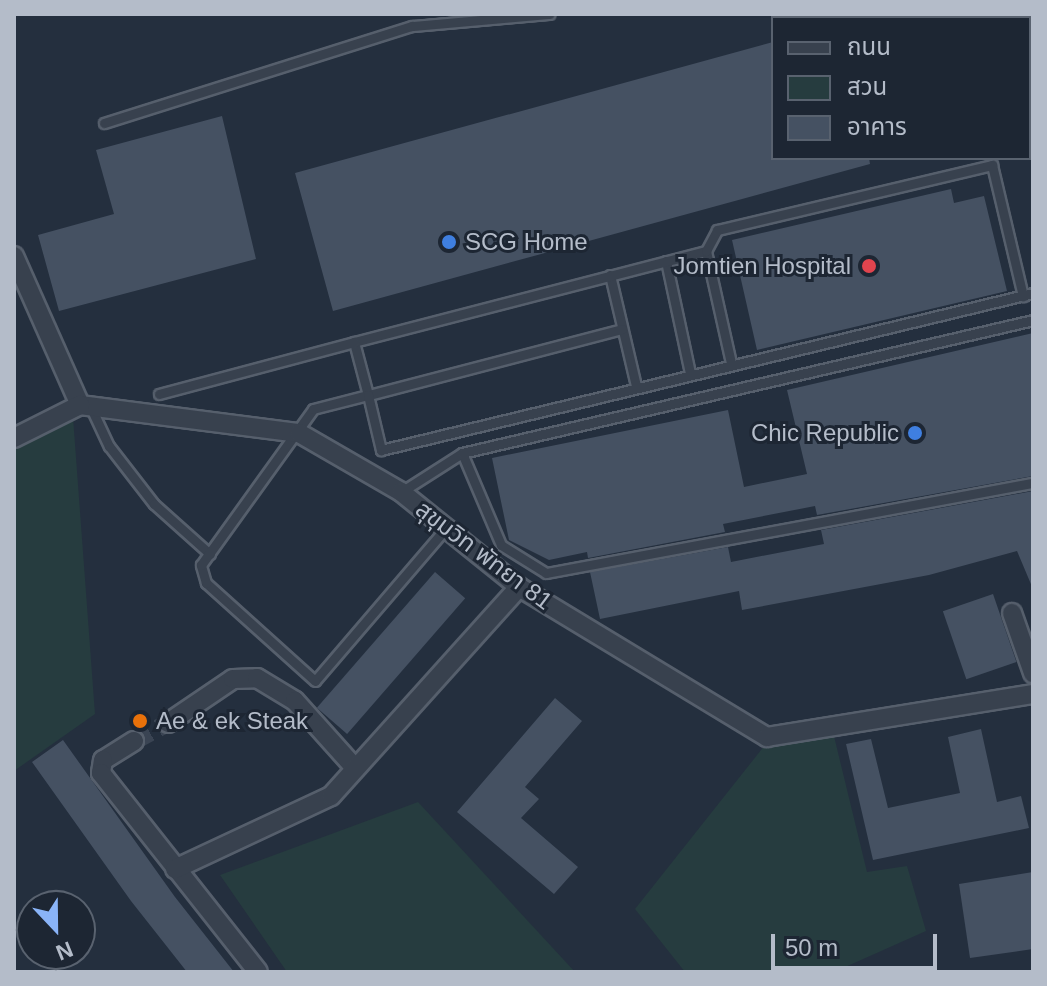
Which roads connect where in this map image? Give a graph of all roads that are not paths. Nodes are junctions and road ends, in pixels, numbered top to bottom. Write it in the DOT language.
graph roads {
  1 [pos="549,14"];
  2 [pos="104,123"];
  3 [pos="706,251"];
  4 [pos="14,256"];
  5 [pos="666,261"];
  6 [pos="610,275"];
  7 [pos="1028,294"];
  8 [pos="1033,320"];
  9 [pos="622,329"];
  10 [pos="354,342"];
  11 [pos="731,363"];
  12 [pos="690,373"];
  13 [pos="636,386"];
  14 [pos="159,394"];
  15 [pos="368,395"];
  16 [pos="86,407"];
  17 [pos="299,433"];
  18 [pos="14,438"];
  19 [pos="462,453"];
  20 [pos="1033,483"];
  21 [pos="401,492"];
  22 [pos="446,528"];
  23 [pos="210,554"];
  24 [pos="519,587"];
  25 [pos="1012,613"];
  26 [pos="1033,673"];
  27 [pos="1033,694"];
  28 [pos="168,723"];
  29 [pos="134,741"];
  30 [pos="355,768"];
  31 [pos="175,869"];
  32 [pos="258,972"];
  1 -- 2 [label="lane"];
  3 -- 5 [label="lane"];
  3 -- 7 [label="lane"];
  3 -- 11 [label="lane"];
  4 -- 16 [label="street"];
  5 -- 6 [label="lane"];
  5 -- 12 [label="lane"];
  6 -- 9 [label="lane"];
  6 -- 10 [label="lane"];
  7 -- 11 [label="lane"];
  8 -- 19 [label="lane"];
  9 -- 13 [label="lane"];
  9 -- 15 [label="lane"];
  10 -- 14 [label="lane"];
  10 -- 15 [label="lane"];
  11 -- 12 [label="lane"];
  12 -- 13 [label="lane"];
  13 -- 15 [label="lane"];
  15 -- 17 [label="lane"];
  16 -- 17 [label="street, สุขุมวิท พัทยา 81"];
  16 -- 18 [label="street"];
  16 -- 23 [label="lane"];
  17 -- 21 [label="street, สุขุมวิท พัทยา 81"];
  17 -- 23 [label="lane"];
  19 -- 20 [label="lane"];
  19 -- 21 [label="lane"];
  21 -- 22 [label="street, สุขุมวิท พัทยา 81"];
  22 -- 23 [label="lane"];
  22 -- 24 [label="street, สุขุมวิท พัทยา 81"];
  24 -- 27 [label="street, สุขุมวิท พัทยา 81"];
  24 -- 30 [label="street"];
  25 -- 26 [label="street"];
  28 -- 30 [label="street"];
  29 -- 31 [label="street"];
  30 -- 31 [label="street"];
  31 -- 32 [label="street"];
}
